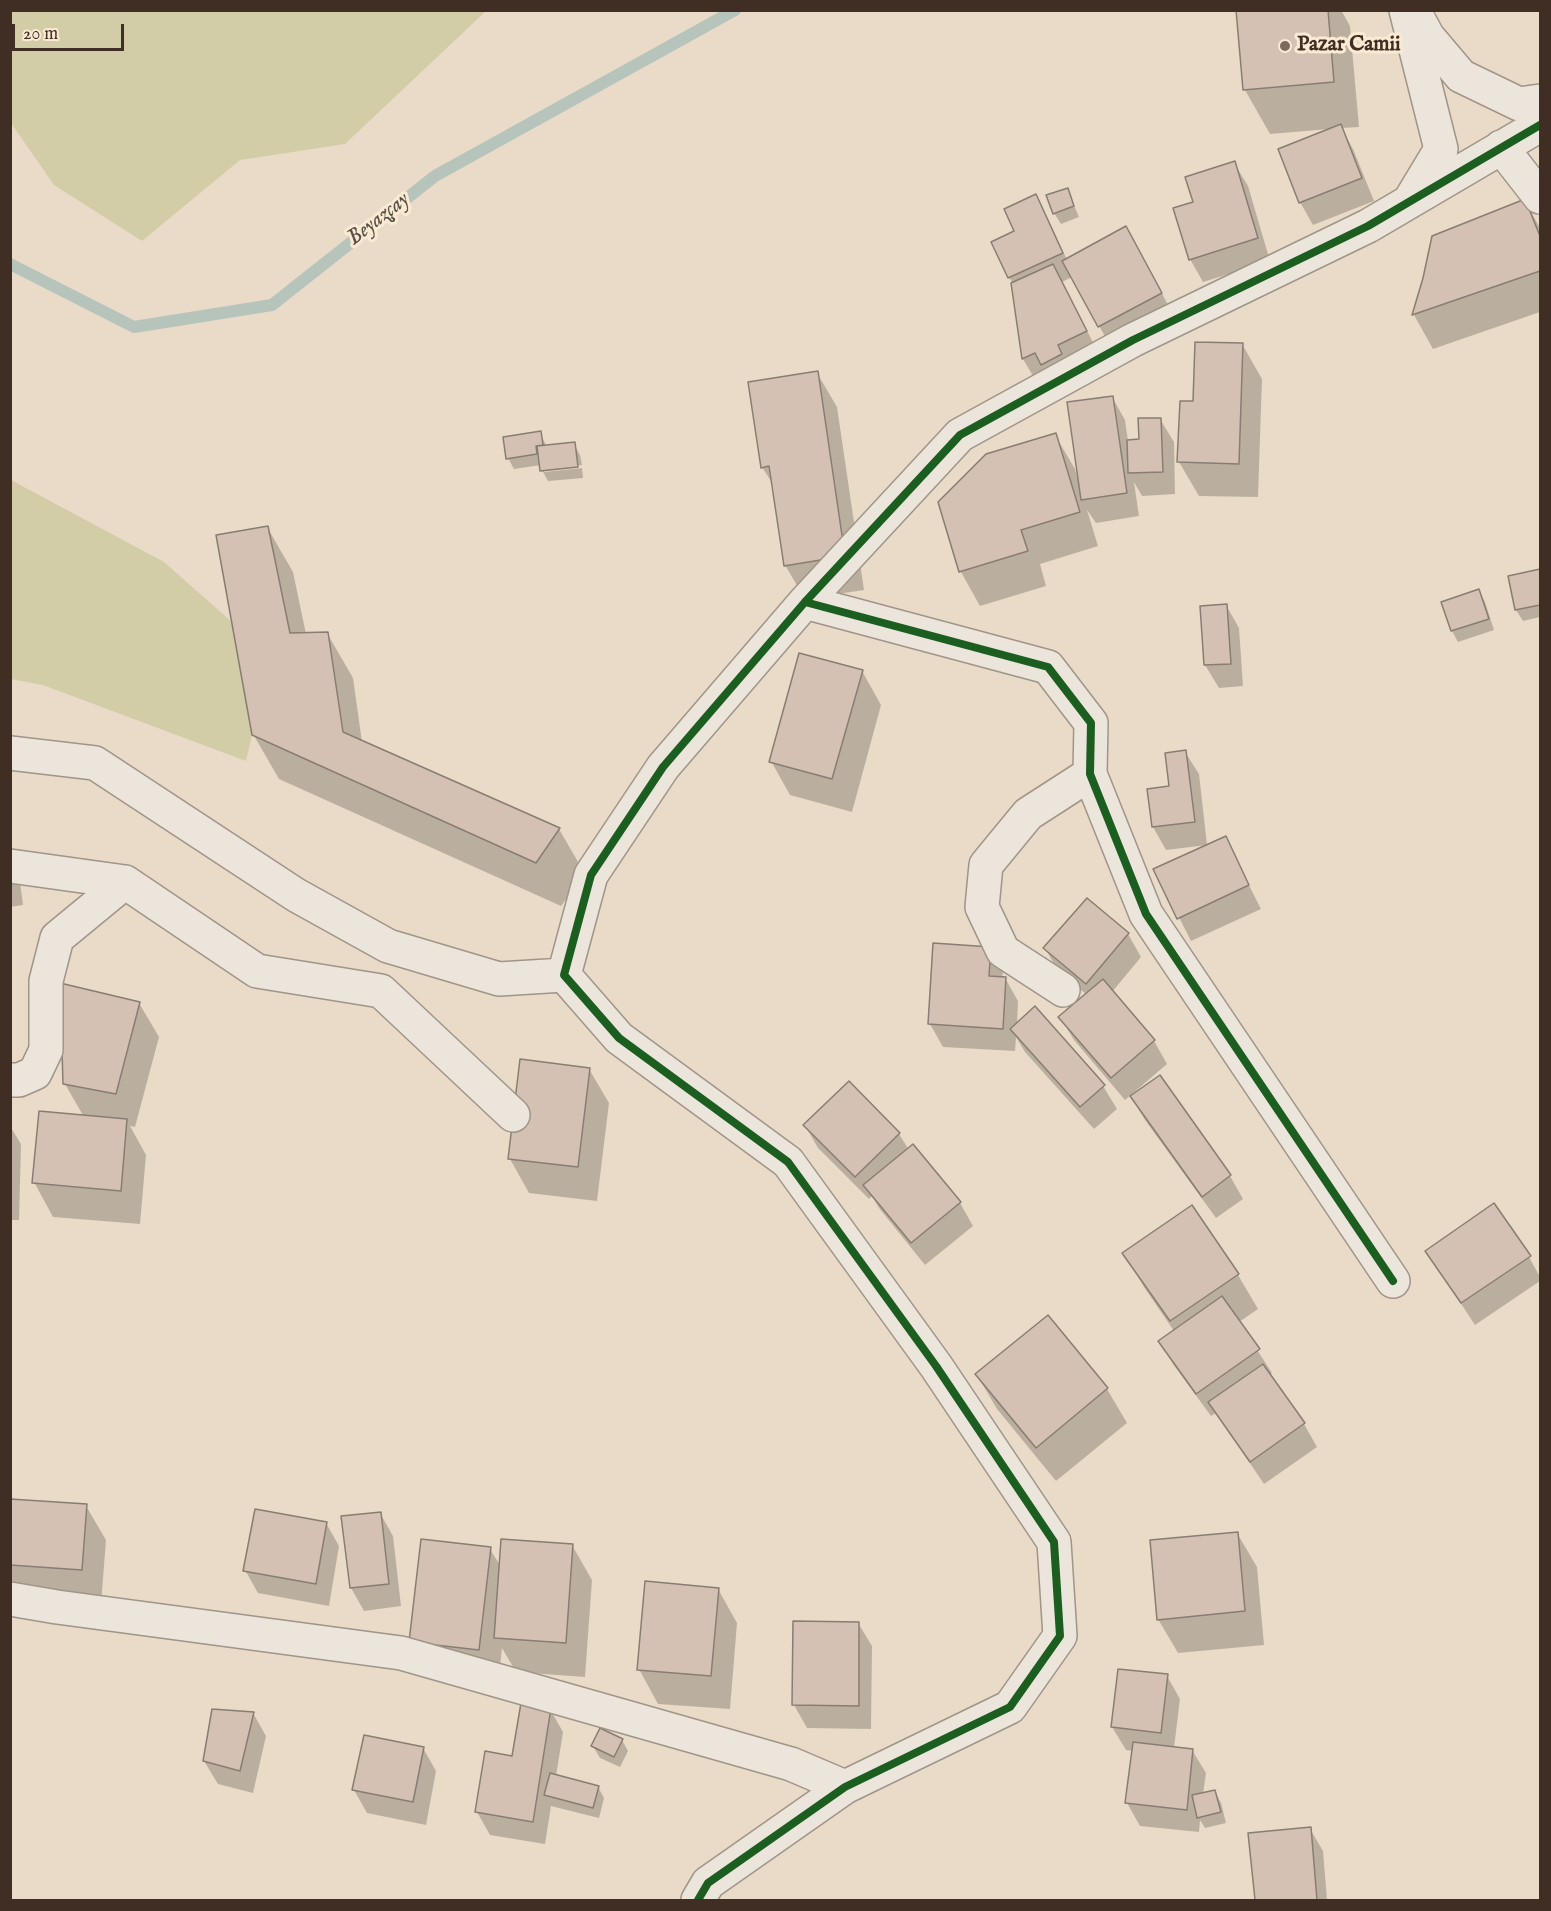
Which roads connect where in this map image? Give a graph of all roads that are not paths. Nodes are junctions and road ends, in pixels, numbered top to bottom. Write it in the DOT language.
graph roads {
  1 [pos="1406,10"];
  2 [pos="1413,10"];
  3 [pos="1540,101"];
  4 [pos="1540,125"];
  5 [pos="1501,147"];
  6 [pos="1540,197"];
  7 [pos="1409,202"];
  8 [pos="805,602"];
  9 [pos="10,753"];
  10 [pos="1090,774"];
  11 [pos="10,866"];
  12 [pos="125,882"];
  13 [pos="388,946"];
  14 [pos="564,975"];
  15 [pos="1063,990"];
  16 [pos="381,991"];
  17 [pos="10,1080"];
  18 [pos="513,1115"];
  19 [pos="1393,1281"];
  20 [pos="10,1599"];
  21 [pos="845,1786"];
  22 [pos="698,1900"];
  1 -- 7 [label="street"];
  2 -- 3 [label="street"];
  4 -- 5 [label="street"];
  5 -- 6 [label="street"];
  5 -- 7 [label="street"];
  7 -- 8 [label="street"];
  8 -- 10 [label="street"];
  8 -- 14 [label="street"];
  9 -- 13 [label="street"];
  10 -- 15 [label="street"];
  10 -- 19 [label="street"];
  11 -- 12 [label="street"];
  12 -- 16 [label="street"];
  12 -- 17 [label="street"];
  13 -- 14 [label="street"];
  13 -- 16 [label="street"];
  14 -- 21 [label="street"];
  16 -- 18 [label="street"];
  20 -- 21 [label="street"];
  21 -- 22 [label="street"];
}
